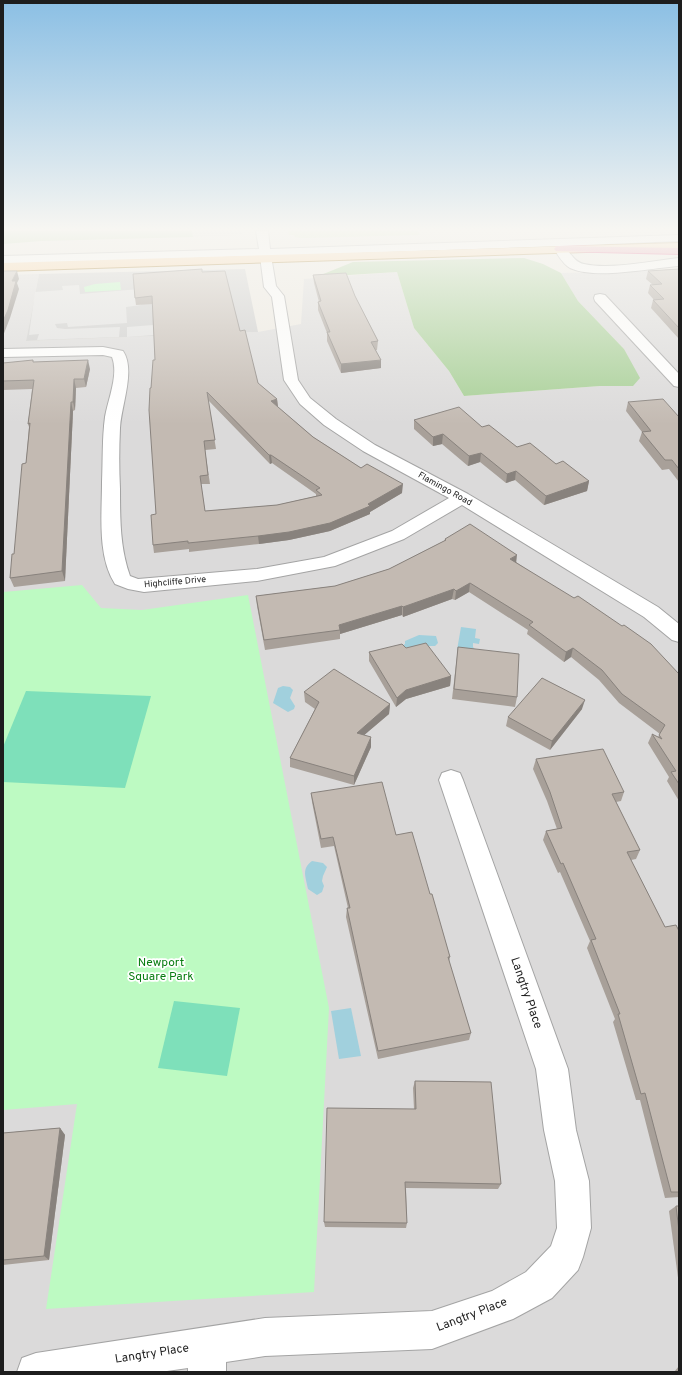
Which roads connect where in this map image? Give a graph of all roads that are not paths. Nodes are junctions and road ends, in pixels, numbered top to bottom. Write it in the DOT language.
graph roads {
  1 [pos="281,295"];
  2 [pos="600,298"];
  3 [pos="3,353"];
  4 [pos="679,383"];
  5 [pos="462,498"];
  6 [pos="679,635"];
  7 [pos="451,780"];
  8 [pos="207,1359"];
  9 [pos="36,1372"];
  1 -- 5 [label="street, Flamingo Road"];
  2 -- 4 [label="street"];
  3 -- 5 [label="street, Highcliffe Drive"];
  5 -- 6 [label="street, Flamingo Road"];
  7 -- 8 [label="street, Langtry Place"];
  8 -- 9 [label="street, Langtry Place"];
}
